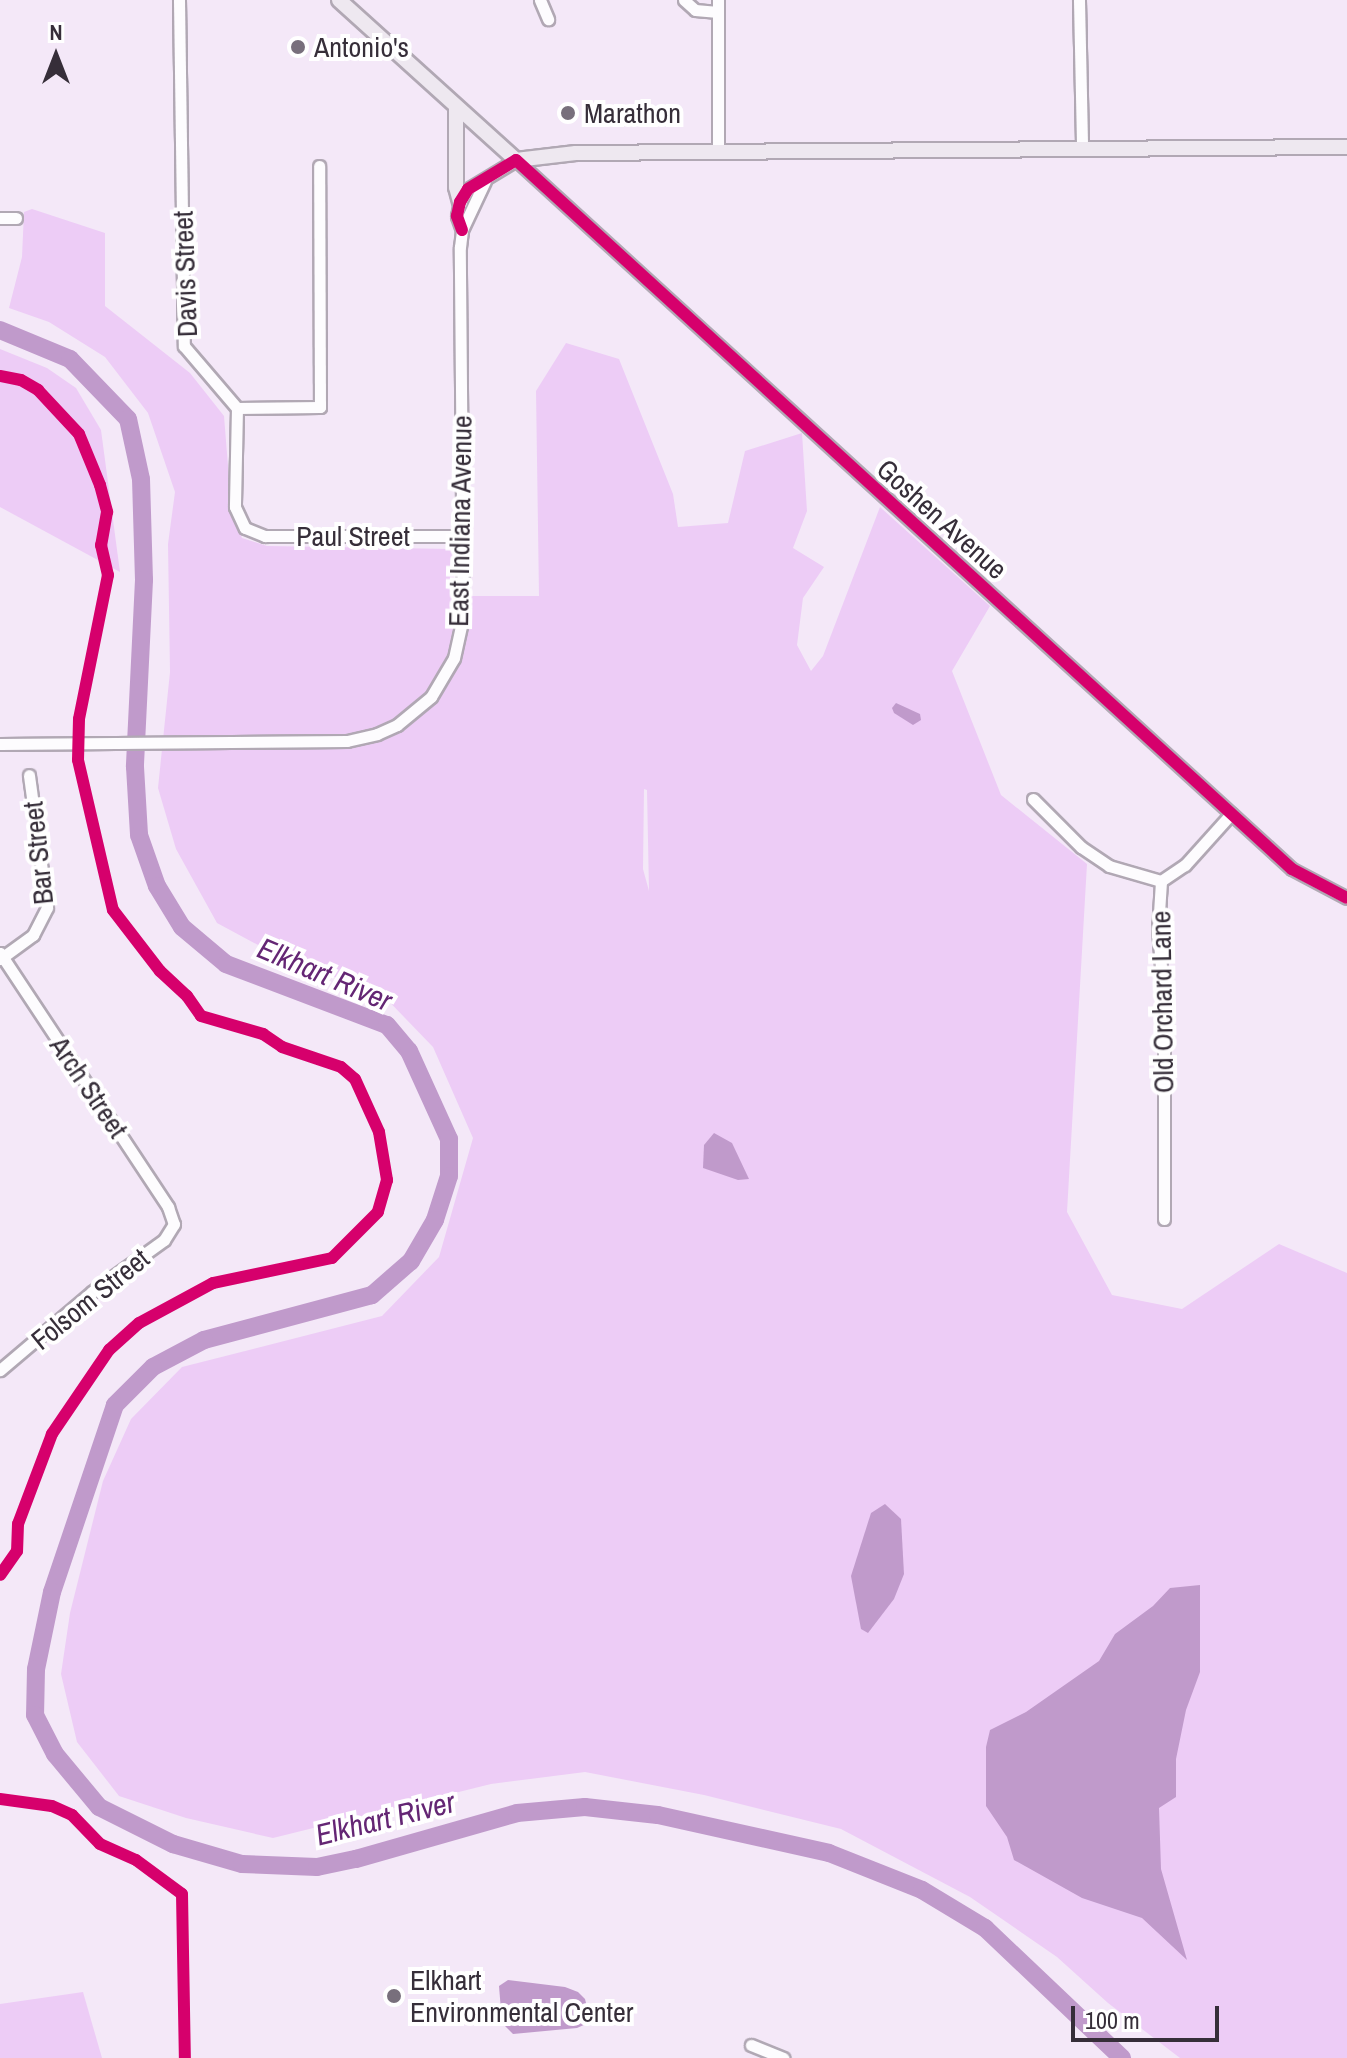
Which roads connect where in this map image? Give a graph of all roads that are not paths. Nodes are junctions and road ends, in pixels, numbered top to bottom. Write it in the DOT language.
graph roads {
  1 [pos="179,0"];
  2 [pos="339,0"];
  3 [pos="540,0"];
  4 [pos="684,0"];
  5 [pos="1079,0"];
  6 [pos="718,6"];
  7 [pos="548,19"];
  8 [pos="456,108"];
  9 [pos="1347,147"];
  10 [pos="1082,149"];
  11 [pos="718,152"];
  12 [pos="516,160"];
  13 [pos="319,166"];
  14 [pos="485,181"];
  15 [pos="460,202"];
  16 [pos="0,218"];
  17 [pos="16,218"];
  18 [pos="462,230"];
  19 [pos="237,408"];
  20 [pos="462,536"];
  21 [pos="0,744"];
  22 [pos="29,775"];
  23 [pos="1033,799"];
  24 [pos="1231,814"];
  25 [pos="1161,881"];
  26 [pos="1347,898"];
  27 [pos="1,956"];
  28 [pos="1164,1219"];
  29 [pos="174,1224"];
  30 [pos="0,1370"];
  31 [pos="751,2045"];
  32 [pos="784,2058"];
  1 -- 19 [label="street, Davis Street"];
  2 -- 8 [label="main road, Goshen Avenue"];
  3 -- 7 [label="street"];
  4 -- 6 [label="street"];
  5 -- 10 [label="street"];
  6 -- 11 [label="street"];
  8 -- 12 [label="main road, Goshen Avenue"];
  8 -- 15 [label="main road"];
  9 -- 10 [label="main road"];
  10 -- 11 [label="main road"];
  11 -- 12 [label="main road"];
  12 -- 14 [label="street"];
  12 -- 24 [label="street, Goshen Avenue"];
  13 -- 19 [label="street"];
  14 -- 15 [label="street"];
  14 -- 18 [label="street, East Indiana Avenue"];
  15 -- 18 [label="street, East Indiana Avenue"];
  16 -- 17 [label="street"];
  18 -- 20 [label="street, East Indiana Avenue"];
  19 -- 20 [label="street, Paul Street"];
  20 -- 21 [label="street, East Indiana Avenue"];
  22 -- 27 [label="street, Bar Street"];
  23 -- 25 [label="street"];
  24 -- 25 [label="street, Old Orchard Lane"];
  24 -- 26 [label="street, Goshen Avenue"];
  25 -- 28 [label="street, Old Orchard Lane"];
  27 -- 29 [label="street, Arch Street"];
  29 -- 30 [label="street, Folsom Street"];
  31 -- 32 [label="street"];
}
